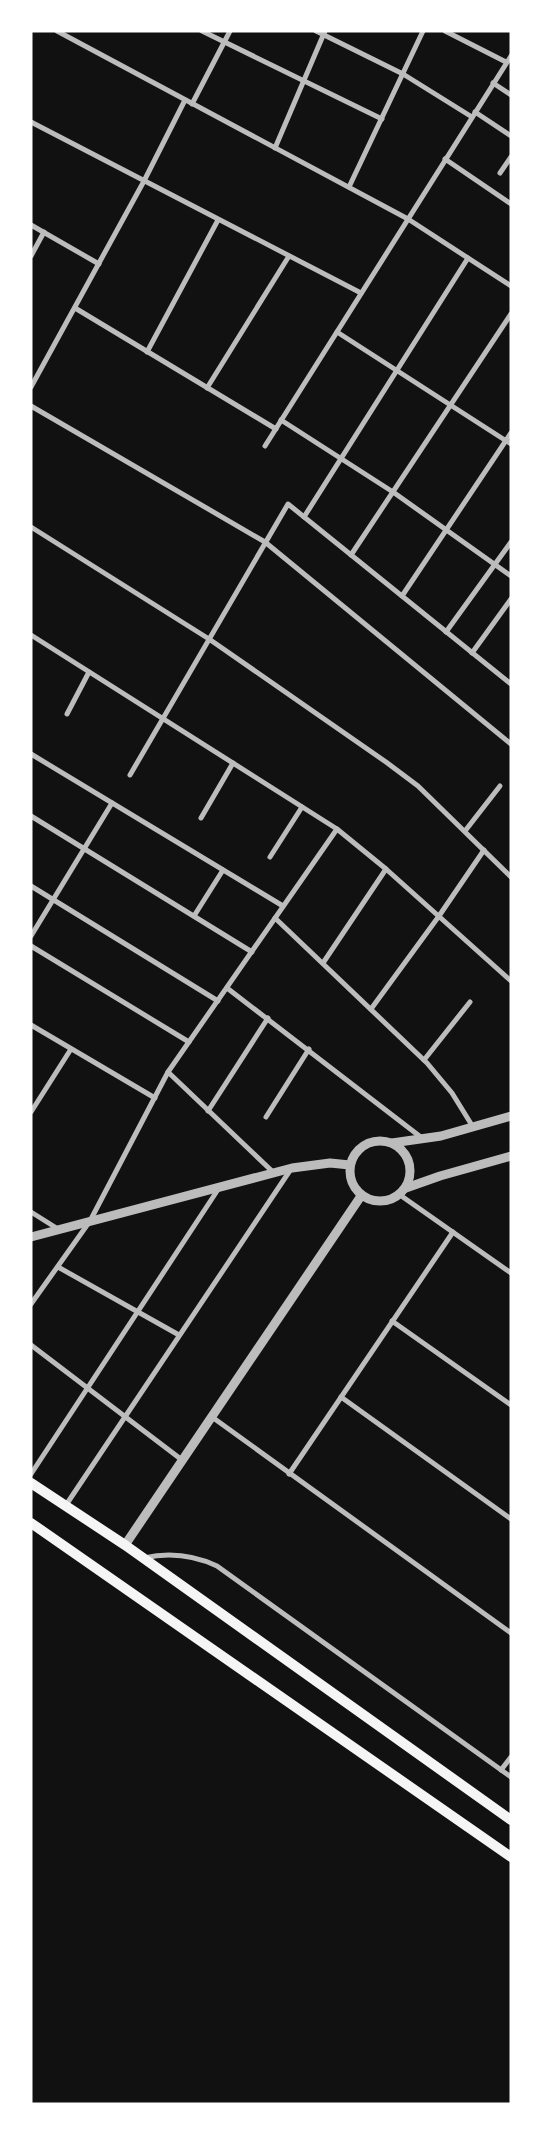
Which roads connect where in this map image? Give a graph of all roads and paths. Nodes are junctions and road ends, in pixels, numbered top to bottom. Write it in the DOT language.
graph roads {
  1 [pos="57,31"];
  2 [pos="202,31"];
  3 [pos="230,31"];
  4 [pos="316,31"];
  5 [pos="423,31"];
  6 [pos="445,31"];
  7 [pos="324,33"];
  8 [pos="224,42"];
  9 [pos="511,56"];
  10 [pos="506,62"];
  11 [pos="403,74"];
  12 [pos="304,80"];
  13 [pos="493,83"];
  14 [pos="511,96"];
  15 [pos="185,100"];
  16 [pos="192,104"];
  17 [pos="474,114"];
  18 [pos="382,119"];
  19 [pos="31,122"];
  20 [pos="511,136"];
  21 [pos="275,148"];
  22 [pos="511,157"];
  23 [pos="445,159"];
  24 [pos="500,173"];
  25 [pos="144,181"];
  26 [pos="350,187"];
  27 [pos="511,204"];
  28 [pos="408,219"];
  29 [pos="218,220"];
  30 [pos="31,225"];
  31 [pos="44,232"];
  32 [pos="31,256"];
  33 [pos="288,256"];
  34 [pos="468,258"];
  35 [pos="99,264"];
  36 [pos="511,286"];
  37 [pos="361,293"];
  38 [pos="75,308"];
  39 [pos="511,314"];
  40 [pos="337,332"];
  41 [pos="147,352"];
  42 [pos="397,371"];
  43 [pos="31,387"];
  44 [pos="207,388"];
  45 [pos="451,405"];
  46 [pos="31,406"];
  47 [pos="281,420"];
  48 [pos="276,429"];
  49 [pos="511,433"];
  50 [pos="508,442"];
  51 [pos="265,446"];
  52 [pos="342,458"];
  53 [pos="393,492"];
  54 [pos="304,517"];
  55 [pos="31,527"];
  56 [pos="447,529"];
  57 [pos="265,542"];
  58 [pos="511,542"];
  59 [pos="351,555"];
  60 [pos="495,564"];
  61 [pos="511,576"];
  62 [pos="402,596"];
  63 [pos="510,603"];
  64 [pos="446,632"];
  65 [pos="31,636"];
  66 [pos="209,639"];
  67 [pos="472,653"];
  68 [pos="89,672"];
  69 [pos="511,684"];
  70 [pos="67,714"];
  71 [pos="163,718"];
  72 [pos="511,744"];
  73 [pos="31,754"];
  74 [pos="233,763"];
  75 [pos="130,775"];
  76 [pos="500,786"];
  77 [pos="112,802"];
  78 [pos="302,807"];
  79 [pos="31,816"];
  80 [pos="201,818"];
  81 [pos="337,828"];
  82 [pos="466,831"];
  83 [pos="84,848"];
  84 [pos="484,850"];
  85 [pos="270,857"];
  86 [pos="386,869"];
  87 [pos="224,870"];
  88 [pos="510,875"];
  89 [pos="31,886"];
  90 [pos="53,900"];
  91 [pos="283,906"];
  92 [pos="194,916"];
  93 [pos="439,916"];
  94 [pos="275,918"];
  95 [pos="31,936"];
  96 [pos="31,946"];
  97 [pos="252,952"];
  98 [pos="323,963"];
  99 [pos="511,981"];
  100 [pos="227,988"];
  101 [pos="218,1001"];
  102 [pos="470,1002"];
  103 [pos="371,1009"];
  104 [pos="268,1018"];
  105 [pos="31,1026"];
  106 [pos="190,1042"];
  107 [pos="71,1049"];
  108 [pos="309,1049"];
  109 [pos="424,1060"];
  110 [pos="168,1072"];
  111 [pos="155,1098"];
  112 [pos="208,1111"];
  113 [pos="31,1112"];
  114 [pos="511,1116"];
  115 [pos="266,1117"];
  116 [pos="473,1127"];
  117 [pos="424,1140"];
  118 [pos="392,1143"];
  119 [pos="511,1156"];
  120 [pos="350,1165"];
  121 [pos="292,1168"];
  122 [pos="274,1173"];
  123 [pos="219,1188"];
  124 [pos="403,1191"];
  125 [pos="361,1196"];
  126 [pos="31,1212"];
  127 [pos="90,1221"];
  128 [pos="59,1229"];
  129 [pos="452,1232"];
  130 [pos="31,1237"];
  131 [pos="58,1267"];
  132 [pos="511,1273"];
  133 [pos="31,1304"];
  134 [pos="137,1311"];
  135 [pos="392,1321"];
  136 [pos="179,1335"];
  137 [pos="31,1346"];
  138 [pos="88,1389"];
  139 [pos="341,1397"];
  140 [pos="511,1405"];
  141 [pos="124,1417"];
  142 [pos="212,1417"];
  143 [pos="182,1460"];
  144 [pos="31,1474"];
  145 [pos="289,1474"];
  146 [pos="31,1483"];
  147 [pos="66,1506"];
  148 [pos="511,1519"];
  149 [pos="31,1523"];
  150 [pos="125,1545"];
  151 [pos="143,1558"];
  152 [pos="511,1633"];
  153 [pos="511,1757"];
  154 [pos="502,1770"];
  155 [pos="511,1777"];
  156 [pos="511,1820"];
  157 [pos="511,1857"];
  1 -- 15 [label="street"];
  2 -- 8 [label="street"];
  3 -- 8 [label="street"];
  4 -- 7 [label="street"];
  5 -- 11 [label="street"];
  6 -- 10 [label="street"];
  7 -- 11 [label="street"];
  7 -- 12 [label="street"];
  8 -- 12 [label="street"];
  8 -- 16 [label="street"];
  9 -- 10 [label="street"];
  10 -- 13 [label="street"];
  11 -- 17 [label="street"];
  11 -- 18 [label="street"];
  12 -- 18 [label="street"];
  12 -- 21 [label="street"];
  13 -- 14 [label="street"];
  13 -- 17 [label="street"];
  15 -- 16 [label="street"];
  15 -- 25 [label="street"];
  16 -- 21 [label="street"];
  17 -- 20 [label="street"];
  17 -- 23 [label="street"];
  18 -- 26 [label="street"];
  19 -- 25 [label="street"];
  21 -- 26 [label="street"];
  22 -- 24 [label="street"];
  23 -- 27 [label="street"];
  23 -- 28 [label="street"];
  25 -- 29 [label="street"];
  25 -- 35 [label="street"];
  26 -- 28 [label="street"];
  28 -- 34 [label="street"];
  28 -- 37 [label="street"];
  29 -- 33 [label="street"];
  29 -- 41 [label="street"];
  30 -- 31 [label="street"];
  31 -- 32 [label="street"];
  31 -- 35 [label="street"];
  33 -- 37 [label="street"];
  33 -- 44 [label="street"];
  34 -- 36 [label="street"];
  34 -- 42 [label="street"];
  35 -- 38 [label="street"];
  37 -- 40 [label="street"];
  38 -- 41 [label="street"];
  38 -- 43 [label="street"];
  39 -- 45 [label="street"];
  40 -- 42 [label="street"];
  40 -- 47 [label="street"];
  41 -- 44 [label="street"];
  42 -- 45 [label="street"];
  42 -- 52 [label="street"];
  44 -- 48 [label="street"];
  45 -- 50 [label="street"];
  45 -- 53 [label="street"];
  46 -- 57 [label="street"];
  47 -- 48 [label="street"];
  47 -- 52 [label="street"];
  48 -- 51 [label="street"];
  49 -- 50 [label="street"];
  50 -- 56 [label="street"];
  52 -- 53 [label="street"];
  52 -- 54 [label="street"];
  53 -- 56 [label="street"];
  53 -- 59 [label="street"];
  54 -- 57 [label="street"];
  54 -- 59 [label="street"];
  55 -- 66 [label="street"];
  56 -- 60 [label="street"];
  56 -- 62 [label="street"];
  57 -- 66 [label="street"];
  57 -- 72 [label="street"];
  58 -- 60 [label="street"];
  59 -- 62 [label="street"];
  60 -- 61 [label="street"];
  60 -- 64 [label="street"];
  62 -- 64 [label="street"];
  63 -- 67 [label="street"];
  64 -- 67 [label="street"];
  65 -- 68 [label="street"];
  66 -- 71 [label="street"];
  66 -- 82 [label="street"];
  67 -- 69 [label="street"];
  68 -- 70 [label="street"];
  68 -- 71 [label="street"];
  71 -- 74 [label="street"];
  71 -- 75 [label="street"];
  73 -- 77 [label="street"];
  74 -- 78 [label="street"];
  74 -- 80 [label="street"];
  76 -- 82 [label="street"];
  77 -- 83 [label="street"];
  77 -- 87 [label="street"];
  78 -- 81 [label="street"];
  78 -- 85 [label="street"];
  79 -- 83 [label="street"];
  81 -- 86 [label="street"];
  81 -- 91 [label="street"];
  82 -- 84 [label="street"];
  83 -- 90 [label="street"];
  83 -- 92 [label="street"];
  84 -- 88 [label="street"];
  84 -- 93 [label="street"];
  86 -- 93 [label="street"];
  86 -- 98 [label="street"];
  87 -- 91 [label="street"];
  87 -- 92 [label="street"];
  89 -- 90 [label="street"];
  90 -- 95 [label="street"];
  90 -- 101 [label="street"];
  91 -- 94 [label="street"];
  92 -- 97 [label="street"];
  93 -- 99 [label="street"];
  93 -- 103 [label="street"];
  94 -- 97 [label="street"];
  94 -- 98 [label="street"];
  96 -- 106 [label="street"];
  97 -- 100 [label="street"];
  98 -- 103 [label="street"];
  100 -- 101 [label="street"];
  100 -- 104 [label="street"];
  101 -- 106 [label="street"];
  102 -- 109 [label="street"];
  103 -- 109 [label="street"];
  104 -- 108 [label="street"];
  104 -- 112 [label="street"];
  105 -- 107 [label="street"];
  106 -- 110 [label="street"];
  107 -- 111 [label="street"];
  107 -- 113 [label="street"];
  108 -- 115 [label="street"];
  108 -- 117 [label="street"];
  109 -- 116 [label="street"];
  110 -- 111 [label="street"];
  110 -- 112 [label="street"];
  111 -- 127 [label="street"];
  112 -- 122 [label="street"];
  114 -- 116 [label="street"];
  116 -- 117 [label="street"];
  117 -- 118 [label="street"];
  118 -- 120 [label="street"];
  118 -- 124 [label="street"];
  119 -- 124 [label="street"];
  120 -- 121 [label="street"];
  120 -- 125 [label="street"];
  121 -- 122 [label="street"];
  121 -- 136 [label="street"];
  122 -- 123 [label="street"];
  123 -- 127 [label="street"];
  123 -- 134 [label="street"];
  124 -- 125 [label="street"];
  124 -- 129 [label="street"];
  125 -- 142 [label="street"];
  126 -- 128 [label="street"];
  127 -- 128 [label="street"];
  127 -- 131 [label="street"];
  128 -- 130 [label="street"];
  129 -- 132 [label="street"];
  129 -- 135 [label="street"];
  131 -- 133 [label="street"];
  131 -- 134 [label="street"];
  134 -- 136 [label="street"];
  134 -- 138 [label="street"];
  135 -- 139 [label="street"];
  135 -- 140 [label="street"];
  136 -- 141 [label="street"];
  137 -- 138 [label="street"];
  138 -- 141 [label="street"];
  138 -- 144 [label="street"];
  139 -- 145 [label="street"];
  139 -- 148 [label="street"];
  141 -- 143 [label="street"];
  141 -- 147 [label="street"];
  142 -- 143 [label="street"];
  142 -- 145 [label="street"];
  143 -- 150 [label="street"];
  145 -- 152 [label="street"];
  146 -- 147 [label="main road"];
  147 -- 150 [label="main road"];
  149 -- 157 [label="main road"];
  150 -- 151 [label="main road"];
  151 -- 154 [label="street"];
  151 -- 156 [label="main road"];
  153 -- 154 [label="street"];
  154 -- 155 [label="street"];
}
